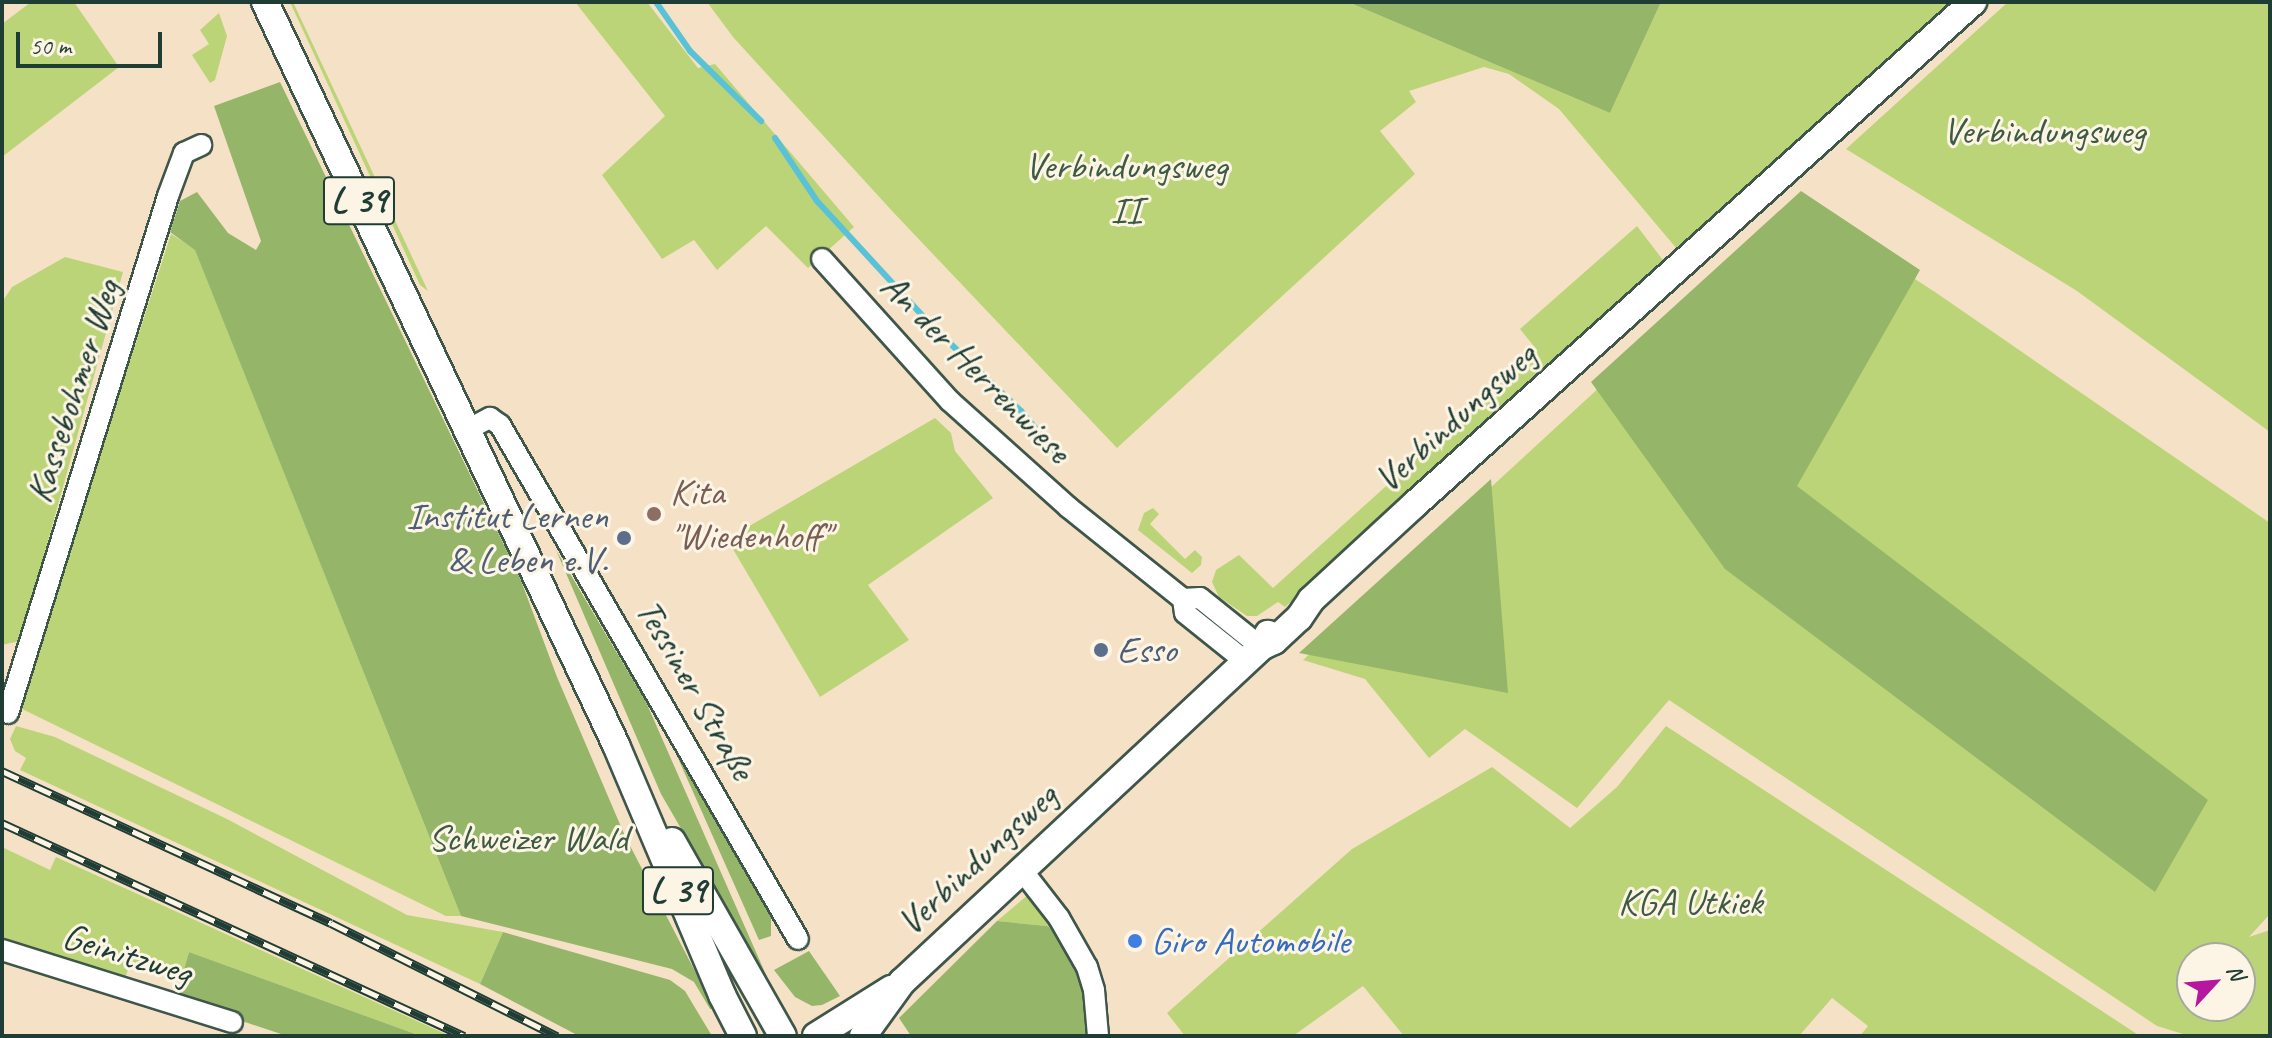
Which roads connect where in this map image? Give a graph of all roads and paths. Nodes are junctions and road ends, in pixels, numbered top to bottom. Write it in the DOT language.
graph roads {
  1 [pos="265,2"];
  2 [pos="1973,2"];
  3 [pos="201,145"];
  4 [pos="822,259"];
  5 [pos="467,430"];
  6 [pos="1253,654"];
  7 [pos="11,675"];
  8 [pos="8,713"];
  9 [pos="616,745"];
  10 [pos="1021,869"];
  11 [pos="798,939"];
  12 [pos="2,950"];
  13 [pos="902,982"];
  14 [pos="232,1022"];
  15 [pos="743,1036"];
  16 [pos="783,1036"];
  17 [pos="816,1036"];
  18 [pos="863,1036"];
  19 [pos="1098,1036"];
  1 -- 5 [label="main road, L 39"];
  2 -- 6 [label="main road, Verbindungsweg"];
  3 -- 7 [label="street, Kassebohmer Weg"];
  4 -- 6 [label="street, An der Herrenwiese"];
  5 -- 9 [label="main road, L 39"];
  5 -- 11 [label="street, Tessiner Straße"];
  6 -- 10 [label="main road, Verbindungsweg"];
  7 -- 8 [label="street, Kassebohmer Weg"];
  9 -- 15 [label="main road, L 39"];
  9 -- 16 [label="main road, L 39"];
  10 -- 13 [label="main road, Verbindungsweg"];
  10 -- 19 [label="street"];
  12 -- 14 [label="street, Geinitzweg"];
  13 -- 17 [label="main road, Verbindungsweg"];
  13 -- 18 [label="main road, Verbindungsweg"];
}
